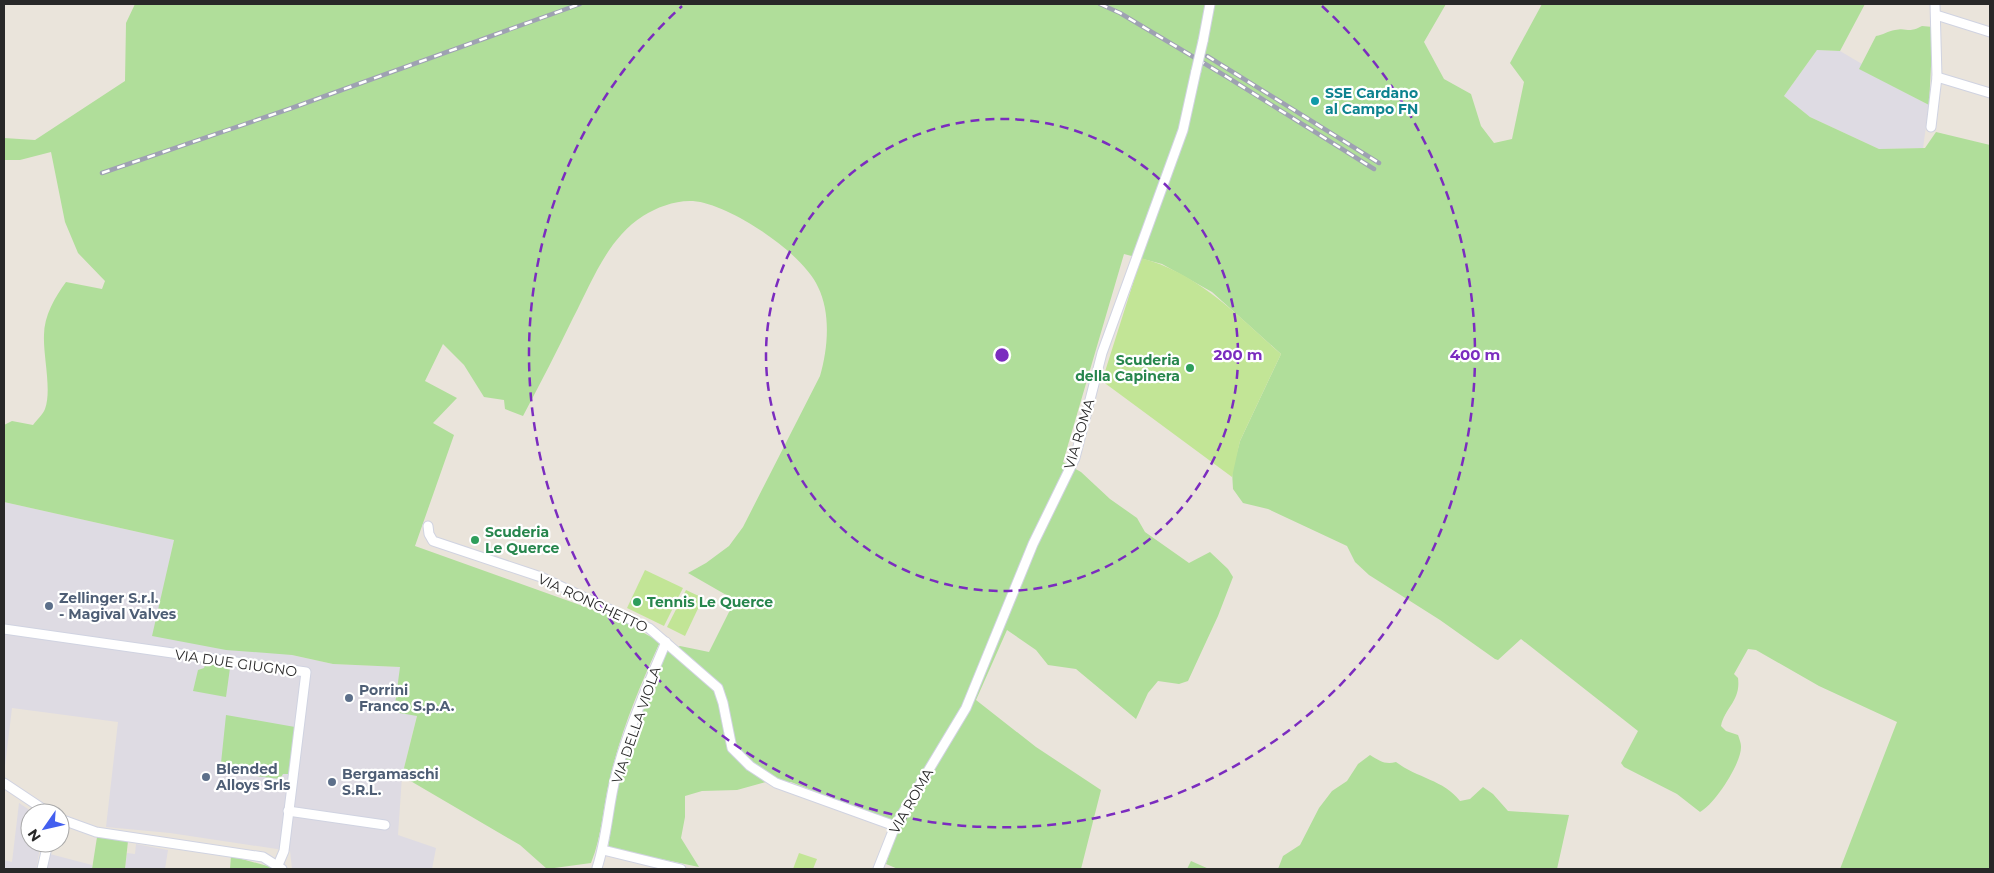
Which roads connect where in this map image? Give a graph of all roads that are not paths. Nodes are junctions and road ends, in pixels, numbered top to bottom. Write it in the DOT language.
graph roads {
  1 [pos="1210,4"];
  2 [pos="1935,4"];
  3 [pos="1936,15"];
  4 [pos="1990,32"];
  5 [pos="1937,77"];
  6 [pos="1990,93"];
  7 [pos="1931,127"];
  8 [pos="428,526"];
  9 [pos="4,629"];
  10 [pos="666,642"];
  11 [pos="4,783"];
  12 [pos="33,803"];
  13 [pos="288,811"];
  14 [pos="70,823"];
  15 [pos="385,825"];
  16 [pos="895,826"];
  17 [pos="603,850"];
  18 [pos="46,853"];
  19 [pos="280,867"];
  20 [pos="597,868"];
  21 [pos="42,869"];
  22 [pos="682,869"];
  23 [pos="878,869"];
  1 -- 16 [label="street, VIA ROMA, bridge"];
  2 -- 3 [label="street"];
  3 -- 4 [label="street"];
  3 -- 5 [label="street"];
  5 -- 6 [label="street"];
  5 -- 7 [label="street"];
  8 -- 10 [label="street, VIA RONCHETTO"];
  9 -- 13 [label="street, VIA DUE GIUGNO"];
  10 -- 16 [label="street, VIA RONCHETTO"];
  10 -- 17 [label="street, VIA DELLA VIOLA"];
  11 -- 12 [label="street"];
  13 -- 15 [label="street"];
  13 -- 19 [label="street, VIA DUE GIUGNO"];
  14 -- 19 [label="street"];
  16 -- 23 [label="street, VIA ROMA"];
  17 -- 20 [label="street, VIA DELLA VIOLA"];
  17 -- 22 [label="street"];
  18 -- 21 [label="street"];
}
